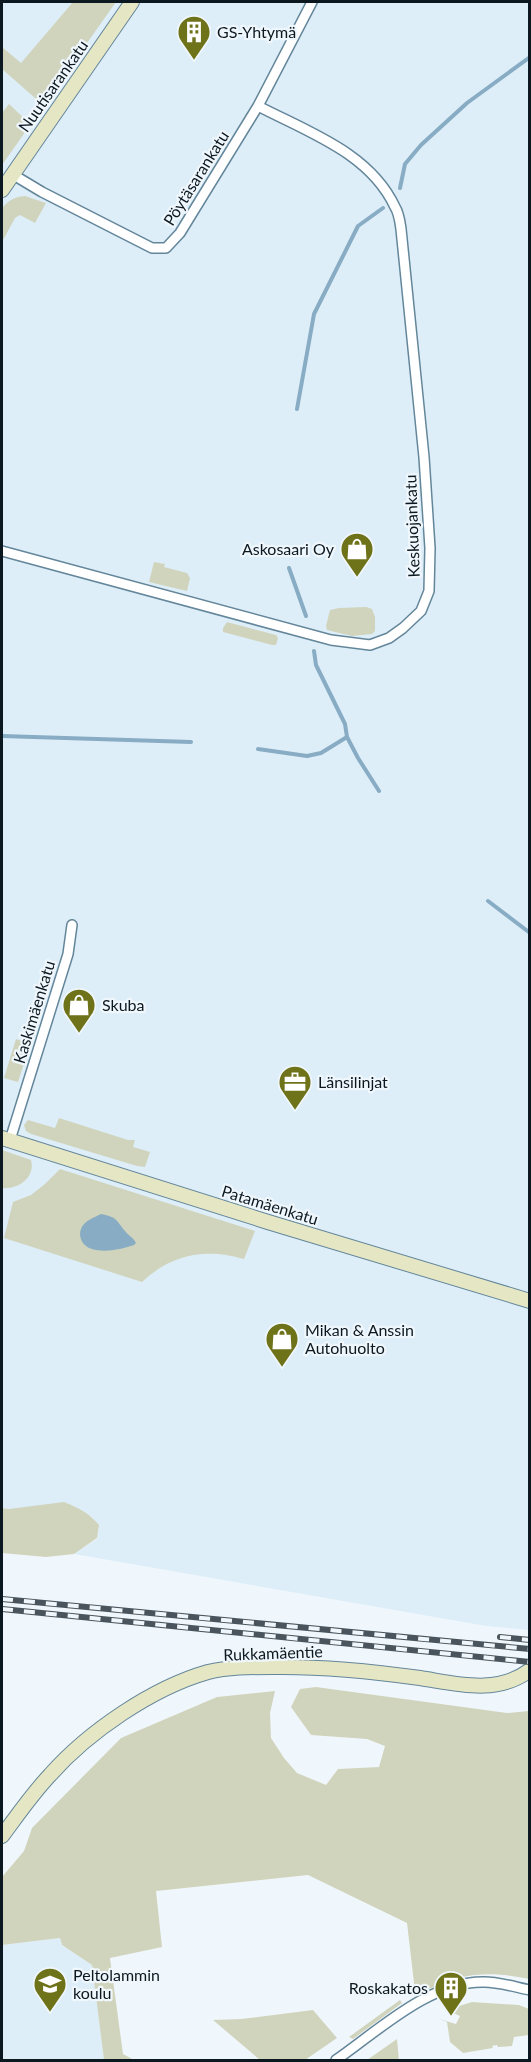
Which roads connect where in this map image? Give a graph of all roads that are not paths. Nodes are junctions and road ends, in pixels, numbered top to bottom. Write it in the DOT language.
graph roads {
  1 [pos="132,2"];
  2 [pos="312,2"];
  3 [pos="258,106"];
  4 [pos="12,174"];
  5 [pos="2,190"];
  6 [pos="2,551"];
  7 [pos="72,925"];
  8 [pos="6,1139"];
  9 [pos="530,1301"];
  10 [pos="530,1670"];
  11 [pos="2,1836"];
  12 [pos="530,1990"];
  13 [pos="336,2061"];
  1 -- 4 [label="main road, Nuutisarankatu"];
  2 -- 3 [label="street, Pöytäsarankatu"];
  3 -- 4 [label="street, Pöytäsarankatu"];
  3 -- 6 [label="street, Keskuojankatu"];
  4 -- 5 [label="main road, Nuutisarankatu"];
  7 -- 8 [label="street, Kaskimäenkatu"];
  8 -- 9 [label="main road, Patamäenkatu"];
  10 -- 11 [label="main road, Rukkamäentie"];
  12 -- 13 [label="street"];
}
